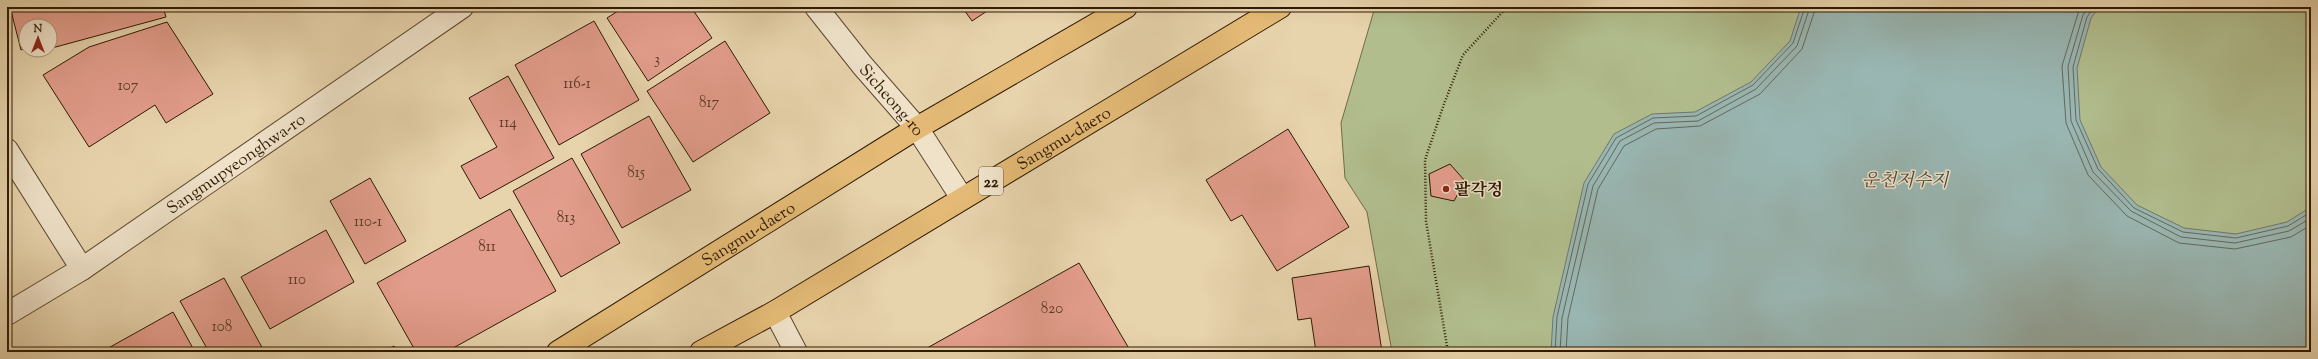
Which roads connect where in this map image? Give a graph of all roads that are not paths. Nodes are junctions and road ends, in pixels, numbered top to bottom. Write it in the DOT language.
graph roads {
  1 [pos="462,7"];
  2 [pos="816,7"];
  3 [pos="1126,7"];
  4 [pos="1280,7"];
  5 [pos="917,128"];
  6 [pos="7,150"];
  7 [pos="962,198"];
  8 [pos="82,269"];
  9 [pos="775,312"];
  10 [pos="7,314"];
  11 [pos="558,352"];
  12 [pos="701,352"];
  13 [pos="796,352"];
  1 -- 8 [label="street, Sangmupyeonghwa-ro"];
  2 -- 5 [label="street, Sicheong-ro"];
  3 -- 5 [label="main road, Sangmu-daero"];
  4 -- 7 [label="main road, Sangmu-daero / 22"];
  5 -- 7 [label="street, Sicheong-ro"];
  5 -- 11 [label="main road, Sangmu-daero"];
  6 -- 8 [label="street"];
  7 -- 9 [label="main road, Sangmu-daero / 22"];
  8 -- 10 [label="street, Sangmupyeonghwa-ro"];
  9 -- 12 [label="main road, Sangmu-daero / 22"];
  9 -- 13 [label="street"];
}
